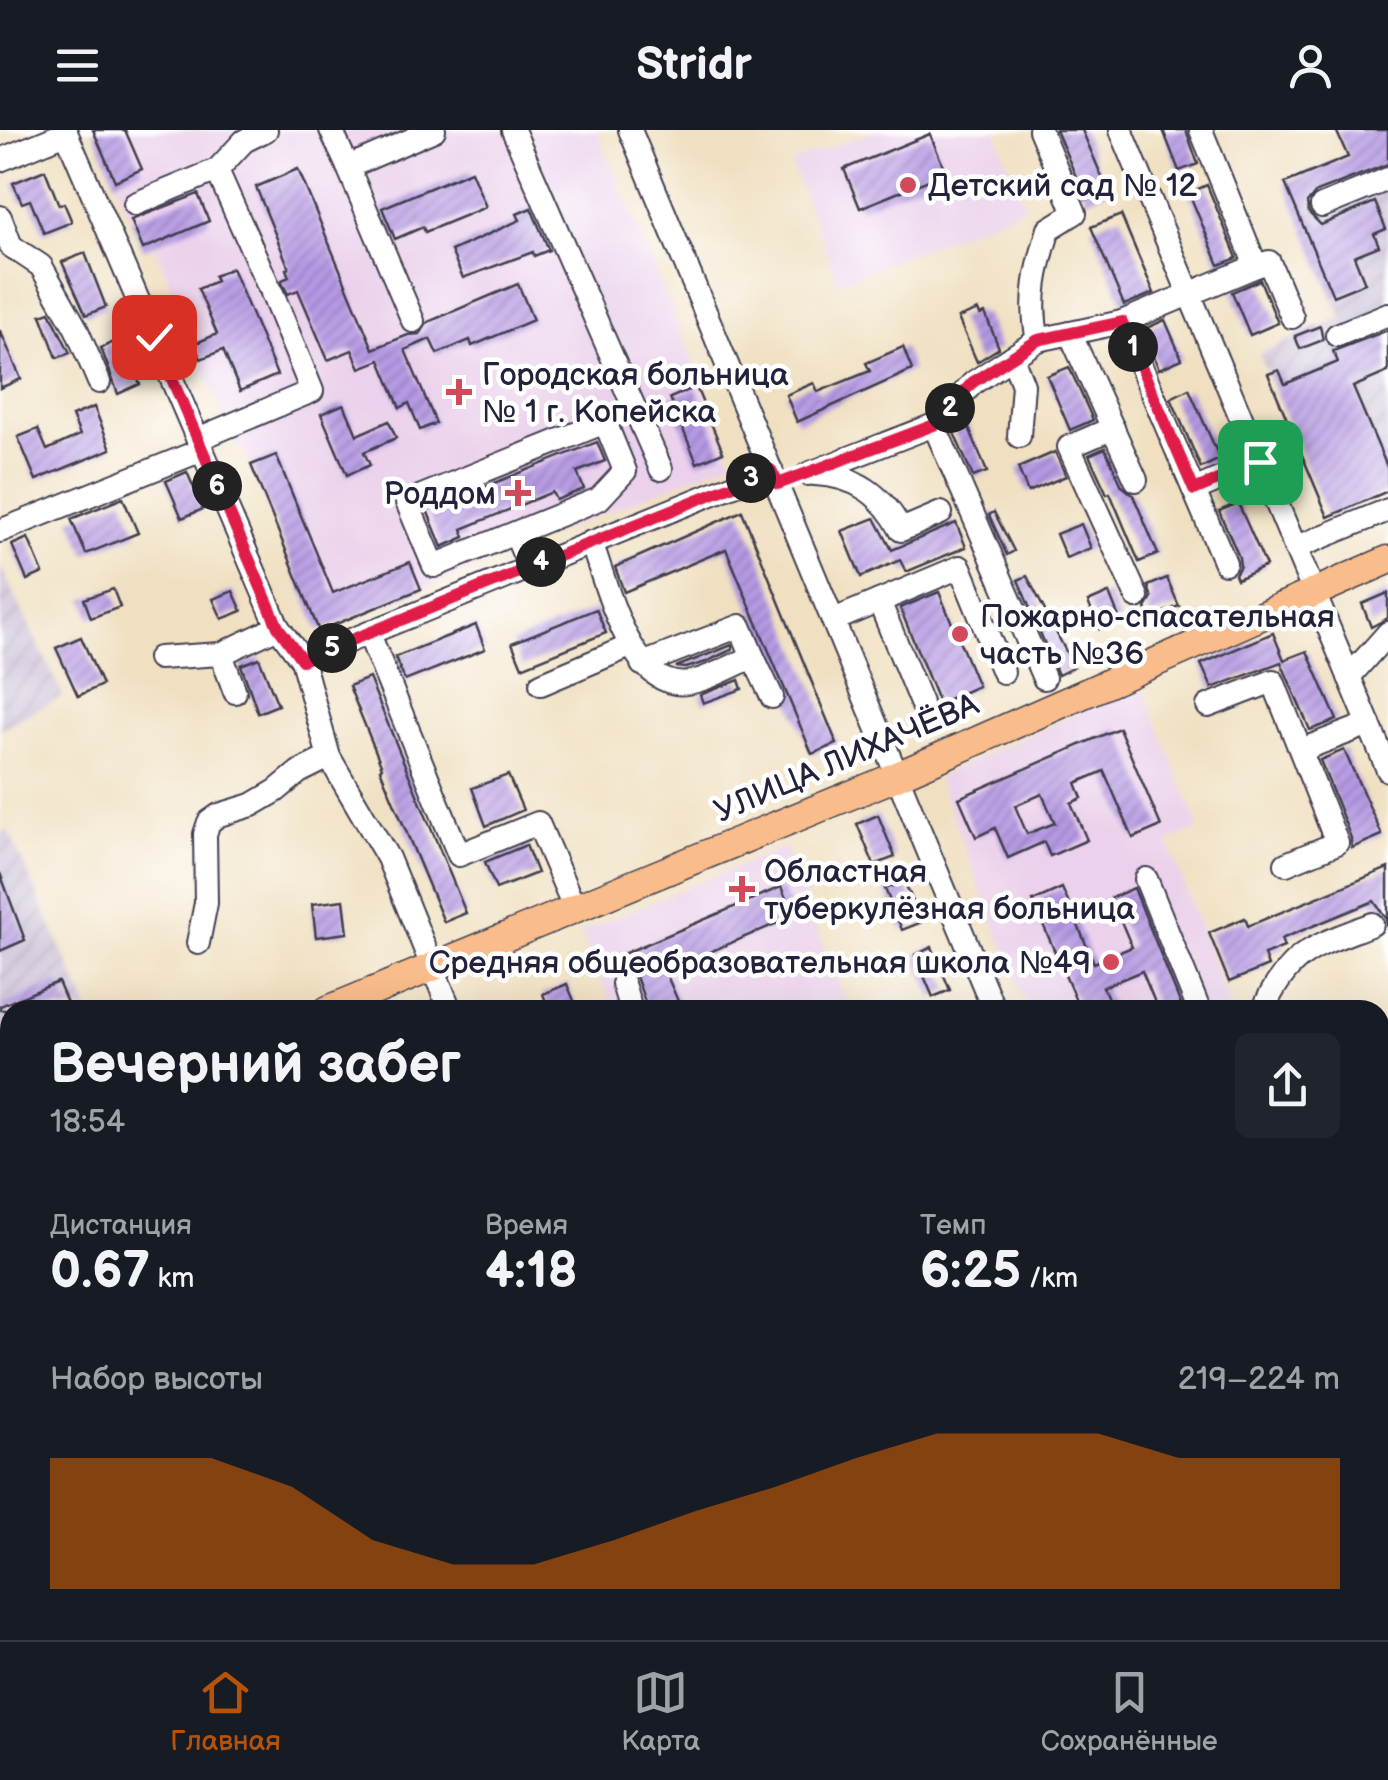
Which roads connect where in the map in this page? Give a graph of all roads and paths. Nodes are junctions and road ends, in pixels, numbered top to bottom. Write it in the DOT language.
graph roads {
  1 [pos="332,130"];
  2 [pos="434,130"];
  3 [pos="513,130"];
  4 [pos="630,130"];
  5 [pos="1040,130"];
  6 [pos="1121,130"];
  7 [pos="1201,130"];
  8 [pos="261,131"];
  9 [pos="66,132"];
  10 [pos="0,160"];
  11 [pos="348,167"];
  12 [pos="217,170"];
  13 [pos="1388,179"];
  14 [pos="135,204"];
  15 [pos="1322,206"];
  16 [pos="0,217"];
  17 [pos="6,248"];
  18 [pos="1256,266"];
  19 [pos="1190,294"];
  20 [pos="1388,314"];
  21 [pos="1292,317"];
  22 [pos="413,320"];
  23 [pos="1122,322"];
  24 [pos="1070,334"];
  25 [pos="1337,335"];
  26 [pos="1038,340"];
  27 [pos="1012,357"];
  28 [pos="99,382"];
  29 [pos="934,425"];
  30 [pos="1112,428"];
  31 [pos="1019,436"];
  32 [pos="200,445"];
  33 [pos="1260,462"];
  34 [pos="661,470"];
  35 [pos="808,474"];
  36 [pos="774,477"];
  37 [pos="1136,480"];
  38 [pos="1194,490"];
  39 [pos="1388,510"];
  40 [pos="941,513"];
  41 [pos="0,531"];
  42 [pos="515,533"];
  43 [pos="591,542"];
  44 [pos="1295,548"];
  45 [pos="1388,560"];
  46 [pos="1225,563"];
  47 [pos="530,566"];
  48 [pos="1314,592"];
  49 [pos="1137,597"];
  50 [pos="879,601"];
  51 [pos="834,620"];
  52 [pos="278,627"];
  53 [pos="1388,632"];
  54 [pos="369,634"];
  55 [pos="221,654"];
  56 [pos="636,655"];
  57 [pos="753,657"];
  58 [pos="158,658"];
  59 [pos="302,660"];
  60 [pos="1003,672"];
  61 [pos="1349,677"];
  62 [pos="1044,678"];
  63 [pos="541,684"];
  64 [pos="235,692"];
  65 [pos="772,697"];
  66 [pos="921,704"];
  67 [pos="1208,706"];
  68 [pos="1377,731"];
  69 [pos="1301,750"];
  70 [pos="329,757"];
  71 [pos="1388,770"];
  72 [pos="897,776"];
  73 [pos="1286,864"];
  74 [pos="1146,879"];
  75 [pos="574,907"];
  76 [pos="1372,924"];
  77 [pos="198,942"];
  78 [pos="430,966"];
  79 [pos="623,984"];
  80 [pos="351,1000"];
  81 [pos="445,1000"];
  82 [pos="628,1000"];
  83 [pos="990,1000"];
  84 [pos="1194,1000"];
  85 [pos="1267,1000"];
  1 -- 11 [label="street"];
  2 -- 11 [label="street"];
  3 -- 34 [label="street"];
  4 -- 36 [label="street"];
  5 -- 26 [label="street"];
  6 -- 19 [label="street"];
  7 -- 18 [label="street"];
  8 -- 12 [label="street"];
  9 -- 10 [label="street"];
  9 -- 32 [label="street"];
  11 -- 22 [label="street"];
  12 -- 14 [label="street"];
  12 -- 32 [label="street"];
  13 -- 15 [label="street"];
  16 -- 17 [label="street"];
  17 -- 28 [label="street"];
  18 -- 19 [label="street"];
  18 -- 21 [label="street"];
  19 -- 23 [label="street"];
  19 -- 33 [label="street"];
  20 -- 25 [label="street"];
  23 -- 24 [label="street"];
  23 -- 38 [label="street"];
  24 -- 26 [label="street"];
  24 -- 30 [label="street"];
  26 -- 27 [label="street"];
  27 -- 29 [label="street"];
  27 -- 31 [label="street"];
  29 -- 35 [label="street"];
  29 -- 62 [label="street"];
  30 -- 37 [label="street"];
  30 -- 49 [label="street"];
  32 -- 41 [label="street"];
  32 -- 52 [label="street"];
  33 -- 38 [label="street"];
  33 -- 44 [label="street"];
  35 -- 36 [label="street"];
  35 -- 40 [label="street"];
  36 -- 43 [label="street"];
  36 -- 51 [label="street"];
  38 -- 46 [label="street"];
  39 -- 44 [label="street"];
  42 -- 42 [label="street"];
  42 -- 47 [label="street"];
  43 -- 47 [label="street"];
  43 -- 56 [label="street"];
  44 -- 48 [label="street"];
  45 -- 48 [label="main road, УЛИЦА ЛИХАЧЁВА"];
  47 -- 54 [label="street"];
  48 -- 61 [label="street"];
  48 -- 72 [label="main road, УЛИЦА ЛИХАЧЁВА"];
  50 -- 51 [label="street"];
  50 -- 60 [label="street"];
  50 -- 66 [label="street"];
  51 -- 72 [label="street"];
  52 -- 55 [label="street"];
  52 -- 59 [label="street"];
  53 -- 61 [label="street"];
  54 -- 59 [label="street"];
  54 -- 75 [label="street"];
  55 -- 58 [label="street"];
  55 -- 64 [label="street"];
  56 -- 57 [label="street"];
  56 -- 57 [label="street"];
  56 -- 63 [label="street"];
  57 -- 65 [label="street"];
  59 -- 70 [label="street"];
  61 -- 68 [label="street"];
  67 -- 69 [label="street"];
  68 -- 69 [label="street"];
  68 -- 71 [label="street"];
  69 -- 73 [label="street"];
  70 -- 77 [label="street"];
  70 -- 78 [label="street"];
  72 -- 75 [label="main road, УЛИЦА ЛИХАЧЁВА"];
  72 -- 83 [label="street"];
  74 -- 84 [label="street"];
  75 -- 78 [label="main road, УЛИЦА ЛИХАЧЁВА"];
  76 -- 85 [label="street"];
  78 -- 80 [label="main road, УЛИЦА ЛИХАЧЁВА"];
  78 -- 81 [label="street"];
  79 -- 82 [label="street"];
}
